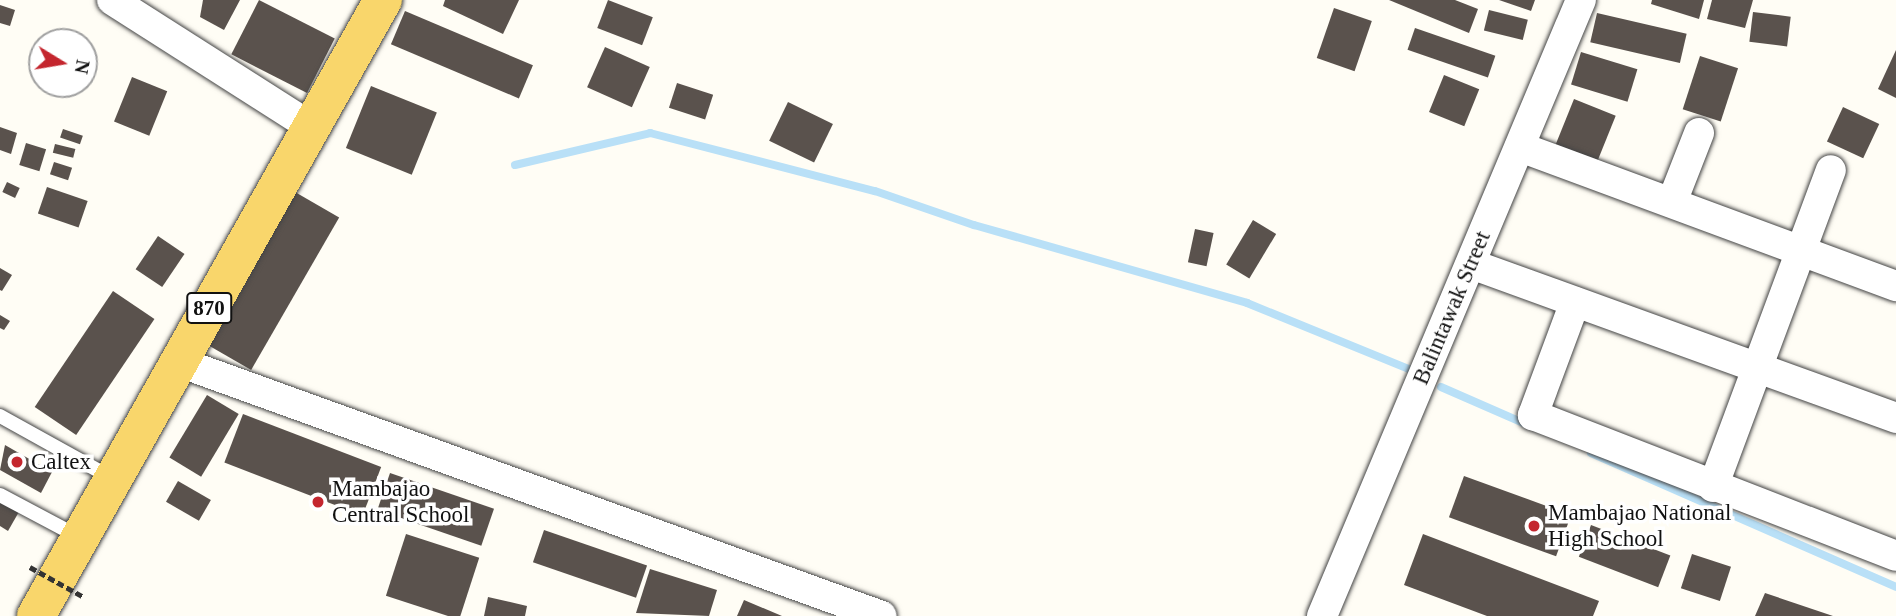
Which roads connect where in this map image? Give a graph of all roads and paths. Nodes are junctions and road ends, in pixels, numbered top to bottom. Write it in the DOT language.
graph roads {
  1 [pos="112,0"];
  2 [pos="383,0"];
  3 [pos="1581,0"];
  4 [pos="311,127"];
  5 [pos="1699,133"];
  6 [pos="1520,147"];
  7 [pos="1831,170"];
  8 [pos="1672,202"];
  9 [pos="1801,252"];
  10 [pos="1471,264"];
  11 [pos="1896,286"];
  12 [pos="1575,302"];
  13 [pos="179,362"];
  14 [pos="1758,368"];
  15 [pos="0,416"];
  16 [pos="1896,418"];
  17 [pos="113,479"];
  18 [pos="1713,487"];
  19 [pos="0,495"];
  20 [pos="80,537"];
  21 [pos="1896,556"];
  22 [pos="30,567"];
  23 [pos="83,597"];
  24 [pos="36,616"];
  25 [pos="882,616"];
  26 [pos="1322,616"];
  1 -- 4 [label="street"];
  2 -- 4 [label="main road, 870"];
  3 -- 6 [label="street, Balintawak Street"];
  4 -- 13 [label="main road, 870"];
  5 -- 8 [label="street"];
  6 -- 8 [label="street"];
  6 -- 10 [label="street, Balintawak Street"];
  7 -- 9 [label="street"];
  8 -- 9 [label="street"];
  9 -- 11 [label="street"];
  9 -- 14 [label="street"];
  10 -- 12 [label="street"];
  10 -- 26 [label="street, Balintawak Street"];
  12 -- 14 [label="street"];
  12 -- 18 [label="street"];
  13 -- 17 [label="main road, 870"];
  13 -- 25 [label="street"];
  14 -- 16 [label="street"];
  14 -- 18 [label="street"];
  15 -- 17 [label="lane"];
  17 -- 20 [label="main road, 870"];
  18 -- 21 [label="street"];
  19 -- 20 [label="lane"];
  20 -- 24 [label="main road, 870"];
  22 -- 23 [label="path, bridge"];
}
